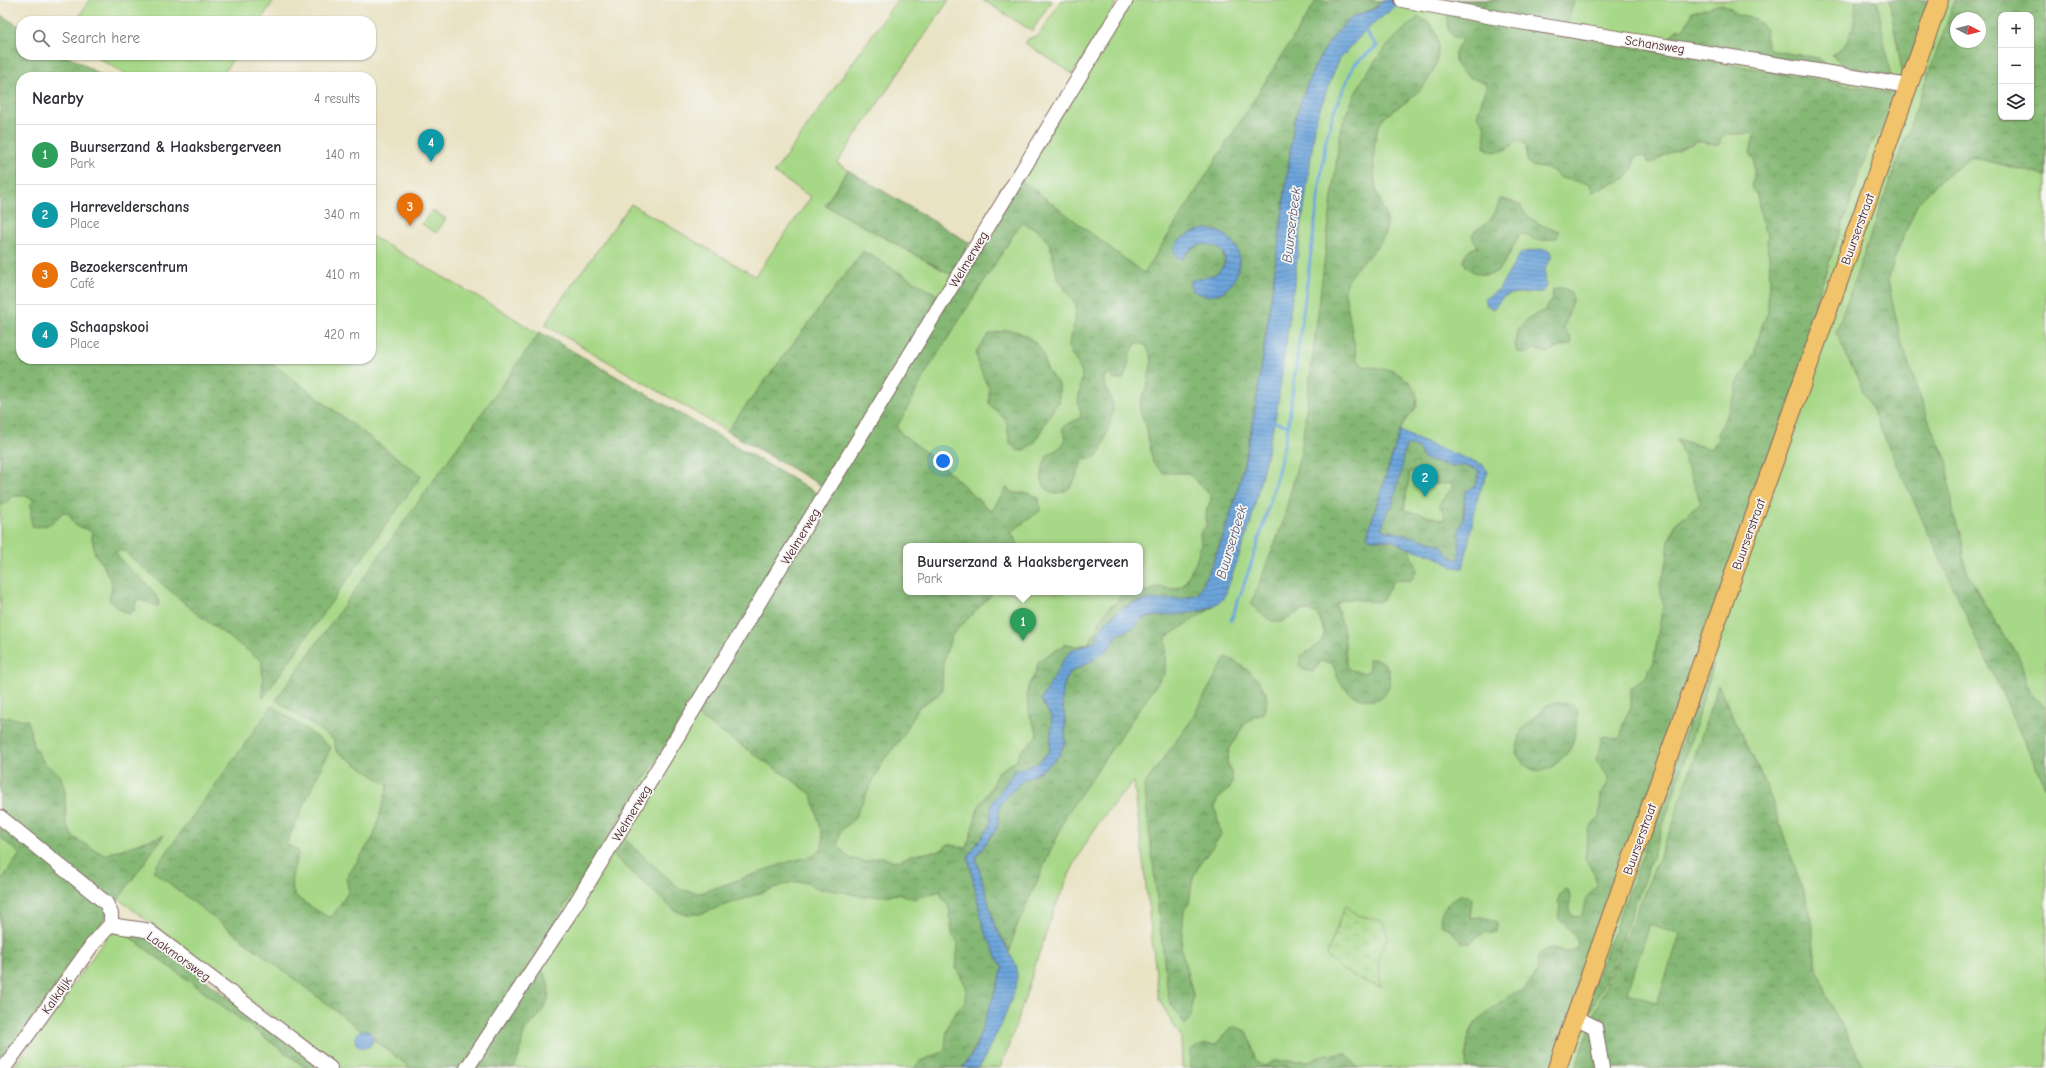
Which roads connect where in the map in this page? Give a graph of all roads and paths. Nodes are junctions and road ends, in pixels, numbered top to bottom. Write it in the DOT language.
graph roads {
  1 [pos="1126,0"];
  2 [pos="1405,0"];
  3 [pos="1940,0"];
  4 [pos="1909,86"];
  5 [pos="0,817"];
  6 [pos="111,924"];
  7 [pos="1575,1018"];
  8 [pos="4,1068"];
  9 [pos="330,1068"];
  10 [pos="467,1068"];
  11 [pos="1557,1068"];
  12 [pos="1602,1068"];
  1 -- 10 [label="street, Welmerweg"];
  2 -- 4 [label="street, Schansweg"];
  3 -- 4 [label="main road, Buurserstraat"];
  4 -- 7 [label="main road, Buurserstraat"];
  5 -- 6 [label="street"];
  6 -- 8 [label="street, Kalkdijk"];
  6 -- 9 [label="street, Laakmorsweg"];
  7 -- 11 [label="main road, Buurserstraat"];
  7 -- 12 [label="street"];
}
